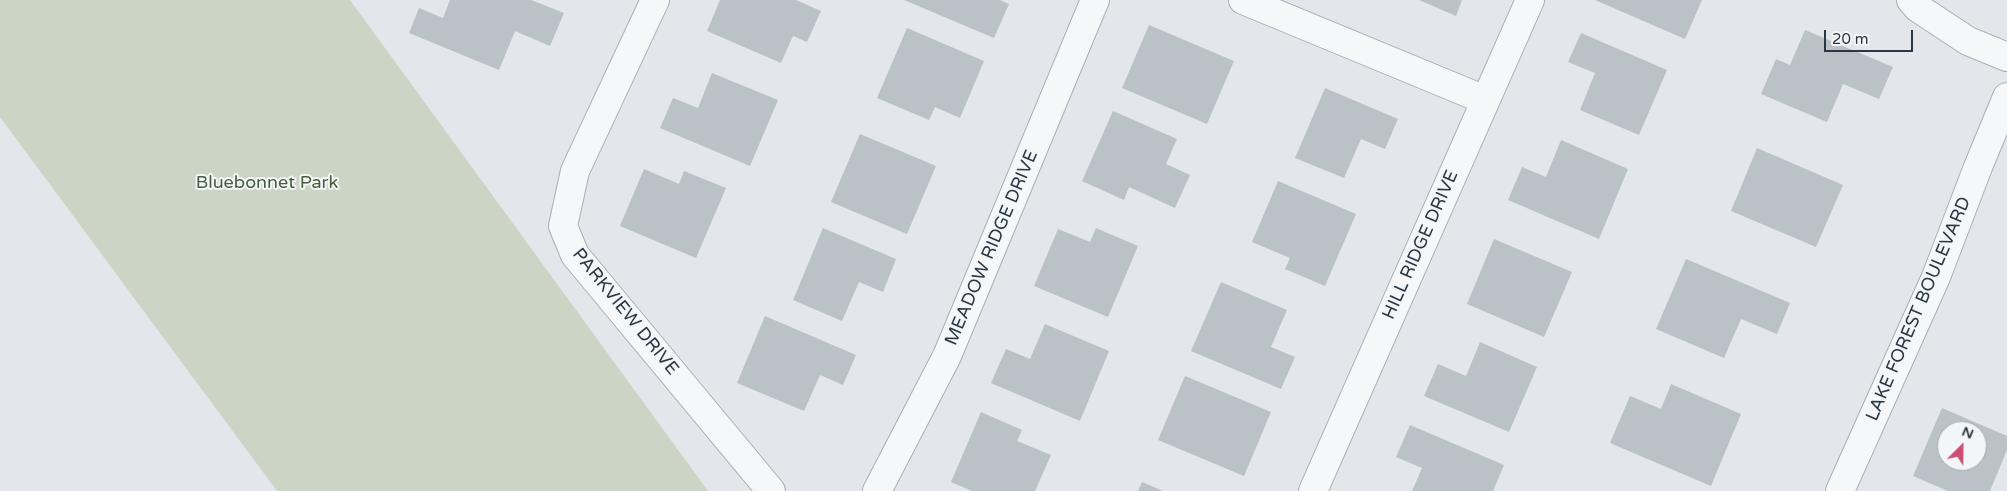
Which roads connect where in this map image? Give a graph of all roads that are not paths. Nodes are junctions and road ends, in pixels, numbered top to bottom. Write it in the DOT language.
graph roads {
  1 [pos="655,0"];
  2 [pos="1095,0"];
  3 [pos="1243,0"];
  4 [pos="1530,0"];
  5 [pos="1910,0"];
  6 [pos="2007,57"];
  7 [pos="2007,97"];
  8 [pos="1485,100"];
  9 [pos="772,491"];
  10 [pos="877,491"];
  11 [pos="1313,491"];
  12 [pos="1840,491"];
  1 -- 9 [label="street, PARKVIEW DRIVE"];
  2 -- 10 [label="street, MEADOW RIDGE DRIVE"];
  3 -- 8 [label="street"];
  4 -- 8 [label="street, HILL RIDGE DRIVE"];
  5 -- 6 [label="street"];
  7 -- 12 [label="street, LAKE FOREST BOULEVARD"];
  8 -- 11 [label="street, HILL RIDGE DRIVE"];
}
